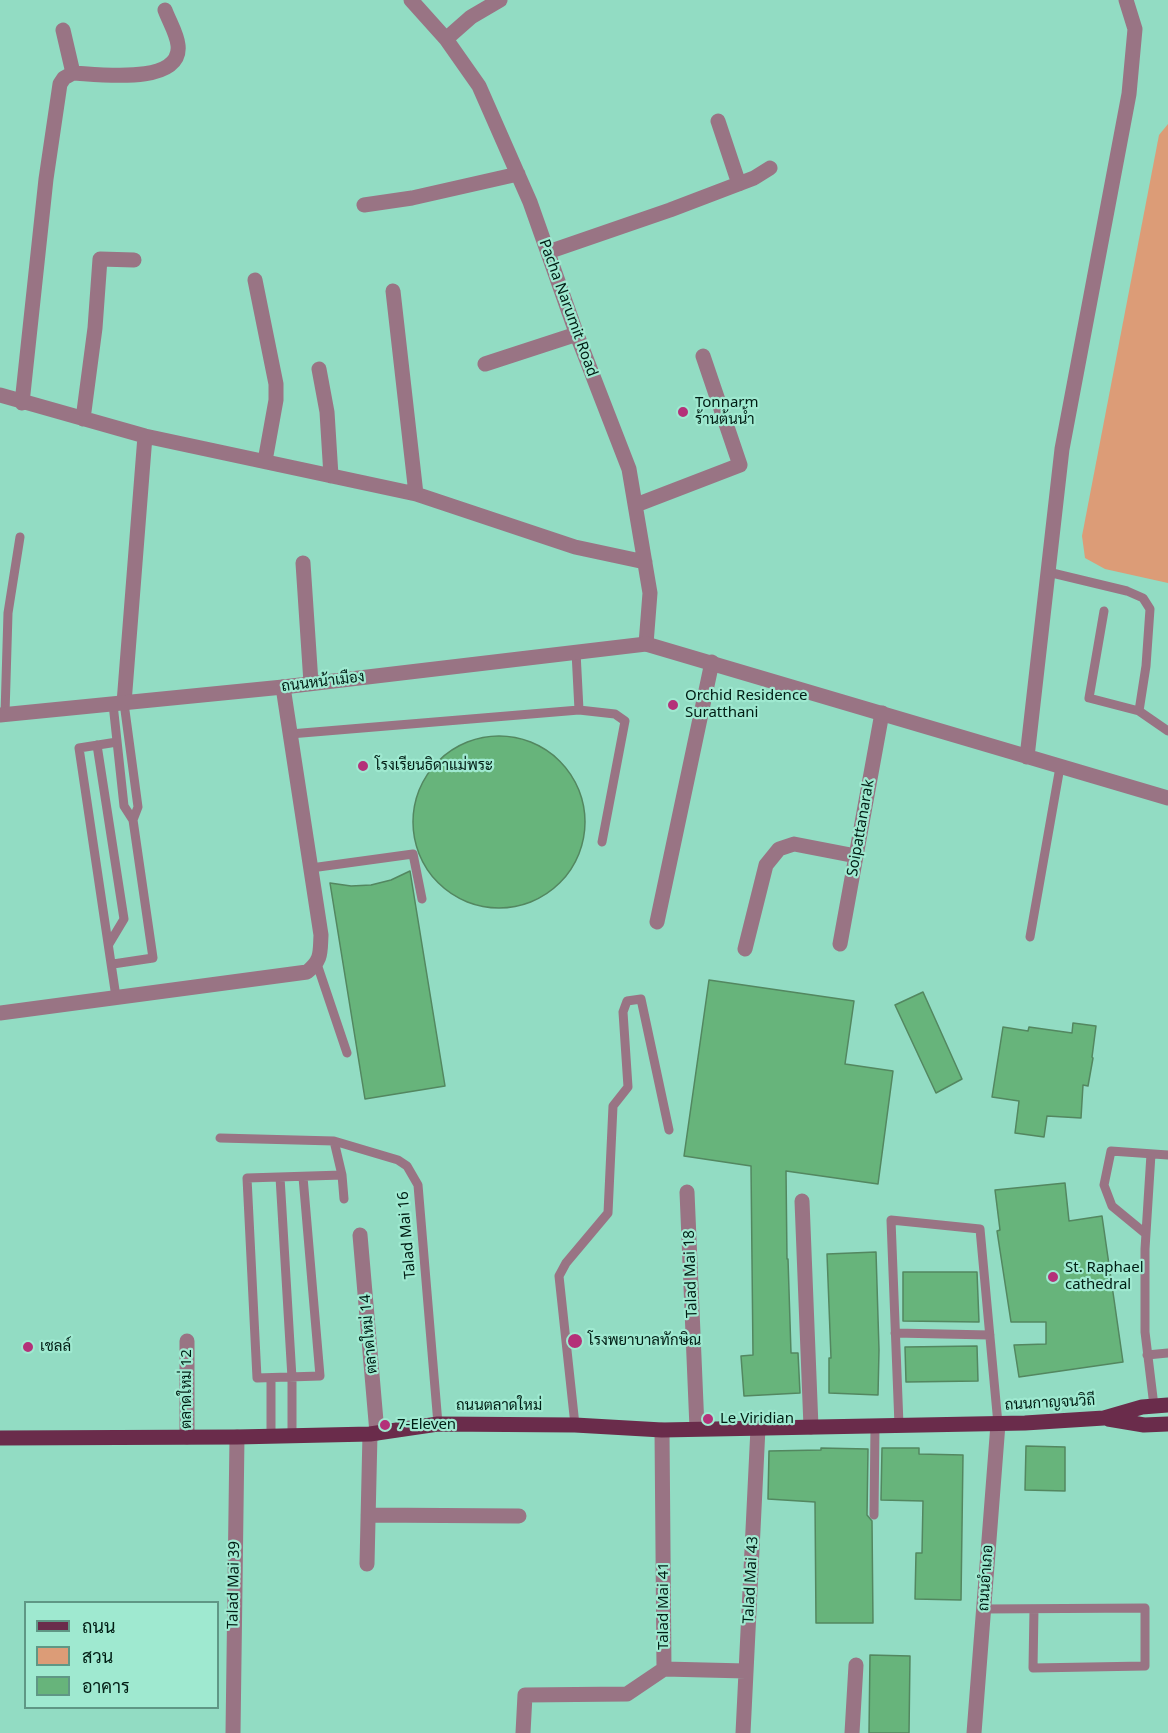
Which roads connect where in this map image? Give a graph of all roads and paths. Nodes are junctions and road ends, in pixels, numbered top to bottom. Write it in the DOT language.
graph roads {
  1 [pos="411,0"];
  2 [pos="500,0"];
  3 [pos="1126,0"];
  4 [pos="165,10"];
  5 [pos="63,30"];
  6 [pos="446,39"];
  7 [pos="73,73"];
  8 [pos="718,121"];
  9 [pos="770,168"];
  10 [pos="518,174"];
  11 [pos="739,184"];
  12 [pos="364,205"];
  13 [pos="548,252"];
  14 [pos="134,260"];
  15 [pos="255,280"];
  16 [pos="393,291"];
  17 [pos="577,334"];
  18 [pos="703,356"];
  19 [pos="484,364"];
  20 [pos="319,369"];
  21 [pos="0,395"];
  22 [pos="22,403"];
  23 [pos="83,419"];
  24 [pos="146,436"];
  25 [pos="265,461"];
  26 [pos="331,476"];
  27 [pos="416,494"];
  28 [pos="636,505"];
  29 [pos="20,537"];
  30 [pos="645,562"];
  31 [pos="303,563"];
  32 [pos="1048,572"];
  33 [pos="1104,611"];
  34 [pos="4,613"];
  35 [pos="646,644"];
  36 [pos="576,652"];
  37 [pos="712,662"];
  38 [pos="311,683"];
  39 [pos="284,687"];
  40 [pos="118,703"];
  41 [pos="579,710"];
  42 [pos="1140,711"];
  43 [pos="882,713"];
  44 [pos="3,715"];
  45 [pos="1168,731"];
  46 [pos="290,734"];
  47 [pos="117,742"];
  48 [pos="97,746"];
  49 [pos="1027,757"];
  50 [pos="1060,766"];
  51 [pos="1168,798"];
  52 [pos="133,820"];
  53 [pos="602,842"];
  54 [pos="856,856"];
  55 [pos="311,868"];
  56 [pos="422,899"];
  57 [pos="657,922"];
  58 [pos="1030,937"];
  59 [pos="110,944"];
  60 [pos="840,944"];
  61 [pos="745,949"];
  62 [pos="113,964"];
  63 [pos="317,964"];
  64 [pos="116,997"];
  65 [pos="0,1013"];
  66 [pos="347,1053"];
  67 [pos="669,1130"];
  68 [pos="220,1138"];
  69 [pos="334,1140"];
  70 [pos="1151,1154"];
  71 [pos="1168,1155"];
  72 [pos="342,1175"];
  73 [pos="280,1177"];
  74 [pos="303,1177"];
  75 [pos="687,1192"];
  76 [pos="344,1199"];
  77 [pos="802,1201"];
  78 [pos="1146,1234"];
  79 [pos="360,1235"];
  80 [pos="895,1333"];
  81 [pos="990,1335"];
  82 [pos="187,1341"];
  83 [pos="1168,1353"];
  84 [pos="1147,1355"];
  85 [pos="292,1378"];
  86 [pos="271,1379"];
  87 [pos="1161,1406"];
  88 [pos="1104,1418"];
  89 [pos="438,1424"];
  90 [pos="998,1424"];
  91 [pos="1168,1424"];
  92 [pos="575,1425"];
  93 [pos="899,1425"];
  94 [pos="875,1426"];
  95 [pos="812,1427"];
  96 [pos="697,1428"];
  97 [pos="758,1428"];
  98 [pos="662,1430"];
  99 [pos="373,1434"];
  100 [pos="292,1436"];
  101 [pos="187,1437"];
  102 [pos="237,1437"];
  103 [pos="271,1437"];
  104 [pos="0,1438"];
  105 [pos="368,1515"];
  106 [pos="874,1515"];
  107 [pos="519,1516"];
  108 [pos="367,1564"];
  109 [pos="984,1609"];
  110 [pos="1034,1609"];
  111 [pos="856,1665"];
  112 [pos="664,1669"];
  113 [pos="746,1671"];
  114 [pos="233,1733"];
  115 [pos="523,1733"];
  116 [pos="743,1733"];
  117 [pos="852,1733"];
  118 [pos="974,1733"];
  1 -- 6 [label="street, Pacha Narumit Road"];
  2 -- 6 [label="street"];
  3 -- 32 [label="street"];
  4 -- 7 [label="street"];
  5 -- 7 [label="street"];
  6 -- 10 [label="street, Pacha Narumit Road"];
  7 -- 22 [label="street"];
  8 -- 11 [label="street"];
  9 -- 11 [label="street"];
  10 -- 12 [label="street"];
  10 -- 13 [label="street, Pacha Narumit Road"];
  11 -- 13 [label="street"];
  13 -- 17 [label="street, Pacha Narumit Road"];
  14 -- 23 [label="street"];
  15 -- 25 [label="street"];
  16 -- 27 [label="street"];
  17 -- 19 [label="street"];
  17 -- 28 [label="street, Pacha Narumit Road"];
  18 -- 28 [label="street"];
  20 -- 26 [label="street"];
  21 -- 22 [label="street"];
  22 -- 23 [label="street"];
  23 -- 24 [label="street"];
  24 -- 25 [label="street"];
  24 -- 40 [label="street"];
  25 -- 26 [label="street"];
  26 -- 27 [label="street"];
  27 -- 30 [label="street"];
  28 -- 30 [label="street, Pacha Narumit Road"];
  29 -- 34 [label="lane"];
  30 -- 35 [label="street, Pacha Narumit Road"];
  31 -- 38 [label="street"];
  32 -- 42 [label="lane"];
  32 -- 49 [label="street"];
  33 -- 42 [label="lane"];
  34 -- 44 [label="lane"];
  35 -- 36 [label="street, ถนนหน้าเมือง"];
  35 -- 37 [label="street"];
  36 -- 38 [label="street, ถนนหน้าเมือง"];
  36 -- 41 [label="lane"];
  37 -- 43 [label="street"];
  37 -- 57 [label="street"];
  38 -- 39 [label="street, ถนนหน้าเมือง"];
  39 -- 40 [label="street, ถนนหน้าเมือง"];
  39 -- 46 [label="street"];
  40 -- 44 [label="street, ถนนหน้าเมือง"];
  40 -- 47 [label="lane"];
  40 -- 52 [label="lane"];
  41 -- 46 [label="lane"];
  41 -- 53 [label="lane"];
  42 -- 45 [label="lane"];
  43 -- 49 [label="street"];
  43 -- 54 [label="street, Soipattanarak"];
  46 -- 55 [label="street"];
  47 -- 48 [label="lane"];
  47 -- 52 [label="lane"];
  48 -- 59 [label="lane"];
  48 -- 59 [label="lane"];
  49 -- 50 [label="street"];
  50 -- 51 [label="street"];
  50 -- 58 [label="lane"];
  52 -- 62 [label="lane"];
  54 -- 60 [label="street, Soipattanarak"];
  54 -- 61 [label="street"];
  55 -- 56 [label="lane"];
  55 -- 63 [label="street"];
  59 -- 62 [label="lane"];
  62 -- 64 [label="lane"];
  63 -- 64 [label="street"];
  63 -- 66 [label="lane"];
  64 -- 65 [label="street"];
  67 -- 92 [label="lane"];
  68 -- 69 [label="lane, Talad Mai 16"];
  69 -- 72 [label="lane"];
  69 -- 89 [label="lane, Talad Mai 16"];
  70 -- 71 [label="lane"];
  70 -- 78 [label="lane"];
  70 -- 78 [label="lane"];
  72 -- 74 [label="lane"];
  72 -- 76 [label="lane"];
  73 -- 74 [label="lane"];
  73 -- 85 [label="lane"];
  73 -- 86 [label="lane"];
  74 -- 85 [label="lane"];
  75 -- 96 [label="street, Talad Mai 18"];
  77 -- 95 [label="street"];
  78 -- 84 [label="lane"];
  79 -- 99 [label="street, ตลาดใหม่ 14"];
  80 -- 81 [label="lane"];
  80 -- 81 [label="lane"];
  80 -- 93 [label="lane"];
  81 -- 90 [label="lane"];
  82 -- 101 [label="street, ตลาดใหม่ 12"];
  83 -- 84 [label="lane"];
  84 -- 87 [label="lane"];
  85 -- 86 [label="lane"];
  85 -- 100 [label="lane"];
  86 -- 103 [label="lane"];
  87 -- 88 [label="main road, ถนนกาญจนวิถี"];
  88 -- 90 [label="main road, ถนนกาญจนวิถี"];
  88 -- 91 [label="main road, ถนนกาญจนวิถี"];
  89 -- 92 [label="main road, ถนนตลาดใหม่"];
  89 -- 99 [label="main road, ถนนตลาดใหม่"];
  90 -- 93 [label="main road, ถนนตลาดใหม่"];
  90 -- 109 [label="street, ถนนอำเภอ"];
  92 -- 98 [label="main road, ถนนตลาดใหม่"];
  93 -- 94 [label="main road, ถนนตลาดใหม่"];
  94 -- 95 [label="main road, ถนนตลาดใหม่"];
  94 -- 106 [label="lane"];
  95 -- 97 [label="main road, ถนนตลาดใหม่"];
  96 -- 97 [label="main road, ถนนตลาดใหม่"];
  96 -- 98 [label="main road, ถนนตลาดใหม่"];
  97 -- 113 [label="street, Talad Mai 43"];
  98 -- 112 [label="street, Talad Mai 41"];
  99 -- 100 [label="main road, ถนนตลาดใหม่"];
  99 -- 105 [label="street, ตลาดใหม่ 14"];
  100 -- 103 [label="main road, ถนนตลาดใหม่"];
  101 -- 102 [label="main road, ถนนตลาดใหม่"];
  101 -- 104 [label="main road, ถนนตลาดใหม่"];
  102 -- 103 [label="main road, ถนนตลาดใหม่"];
  102 -- 114 [label="street, Talad Mai 39"];
  105 -- 107 [label="street"];
  105 -- 108 [label="street, ตลาดใหม่ 14"];
  109 -- 110 [label="lane"];
  109 -- 118 [label="street, ถนนอำเภอ"];
  110 -- 110 [label="lane"];
  111 -- 117 [label="street"];
  112 -- 113 [label="street"];
  112 -- 115 [label="street, Talad Mai 41"];
  113 -- 116 [label="street, Talad Mai 43"];
}
